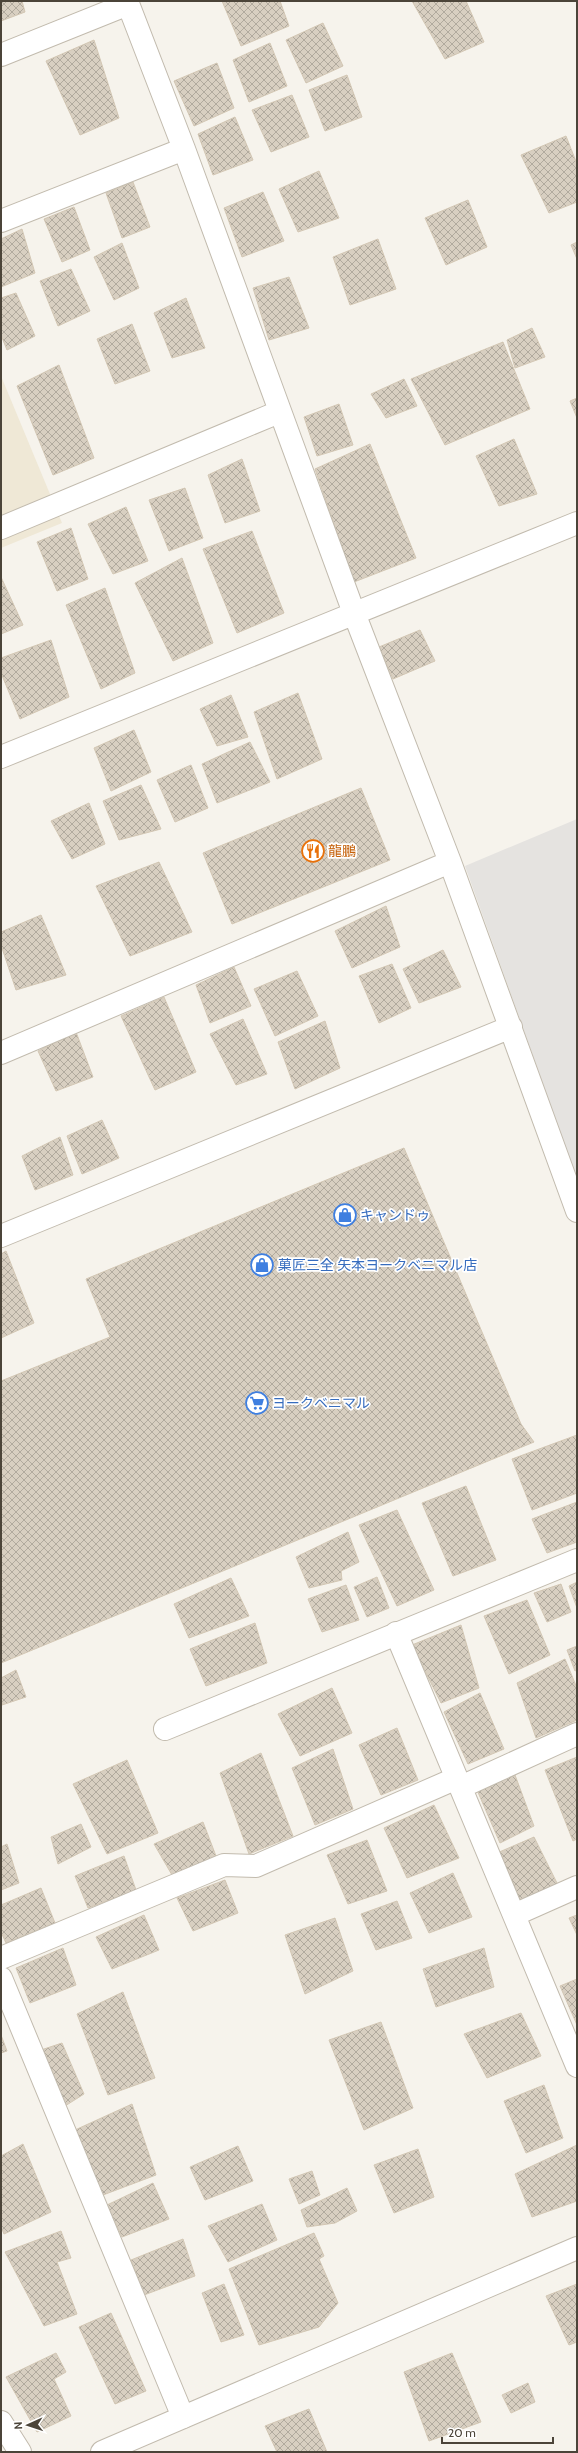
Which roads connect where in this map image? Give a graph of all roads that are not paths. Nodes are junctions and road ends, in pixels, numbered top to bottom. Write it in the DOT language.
graph roads {
  1 [pos="128,3"];
  2 [pos="1,55"];
  3 [pos="184,149"];
  4 [pos="1,221"];
  5 [pos="279,412"];
  6 [pos="577,522"];
  7 [pos="1,528"];
  8 [pos="354,613"];
  9 [pos="1,757"];
  10 [pos="450,862"];
  11 [pos="511,1026"];
  12 [pos="1,1053"];
  13 [pos="577,1211"];
  14 [pos="1,1236"];
  15 [pos="577,1560"];
  16 [pos="396,1633"];
  17 [pos="165,1729"];
  18 [pos="577,1734"];
  19 [pos="459,1783"];
  20 [pos="577,1887"];
  21 [pos="514,1915"];
  22 [pos="1,1958"];
  23 [pos="1,1978"];
  24 [pos="577,2066"];
  25 [pos="577,2248"];
  26 [pos="183,2416"];
  27 [pos="1,2422"];
  28 [pos="20,2452"];
  29 [pos="102,2452"];
  1 -- 2 [label="street"];
  1 -- 3 [label="street"];
  3 -- 4 [label="street"];
  3 -- 5 [label="street"];
  5 -- 7 [label="street"];
  5 -- 8 [label="street"];
  6 -- 8 [label="street"];
  8 -- 9 [label="street"];
  8 -- 10 [label="street"];
  10 -- 11 [label="street"];
  10 -- 12 [label="street"];
  11 -- 13 [label="street"];
  11 -- 14 [label="street"];
  15 -- 16 [label="street"];
  16 -- 17 [label="street"];
  16 -- 19 [label="street"];
  18 -- 19 [label="street"];
  19 -- 21 [label="street"];
  19 -- 22 [label="street"];
  20 -- 21 [label="street"];
  21 -- 24 [label="street"];
  23 -- 26 [label="street"];
  25 -- 26 [label="street"];
  26 -- 29 [label="street"];
  27 -- 28 [label="street"];
}
